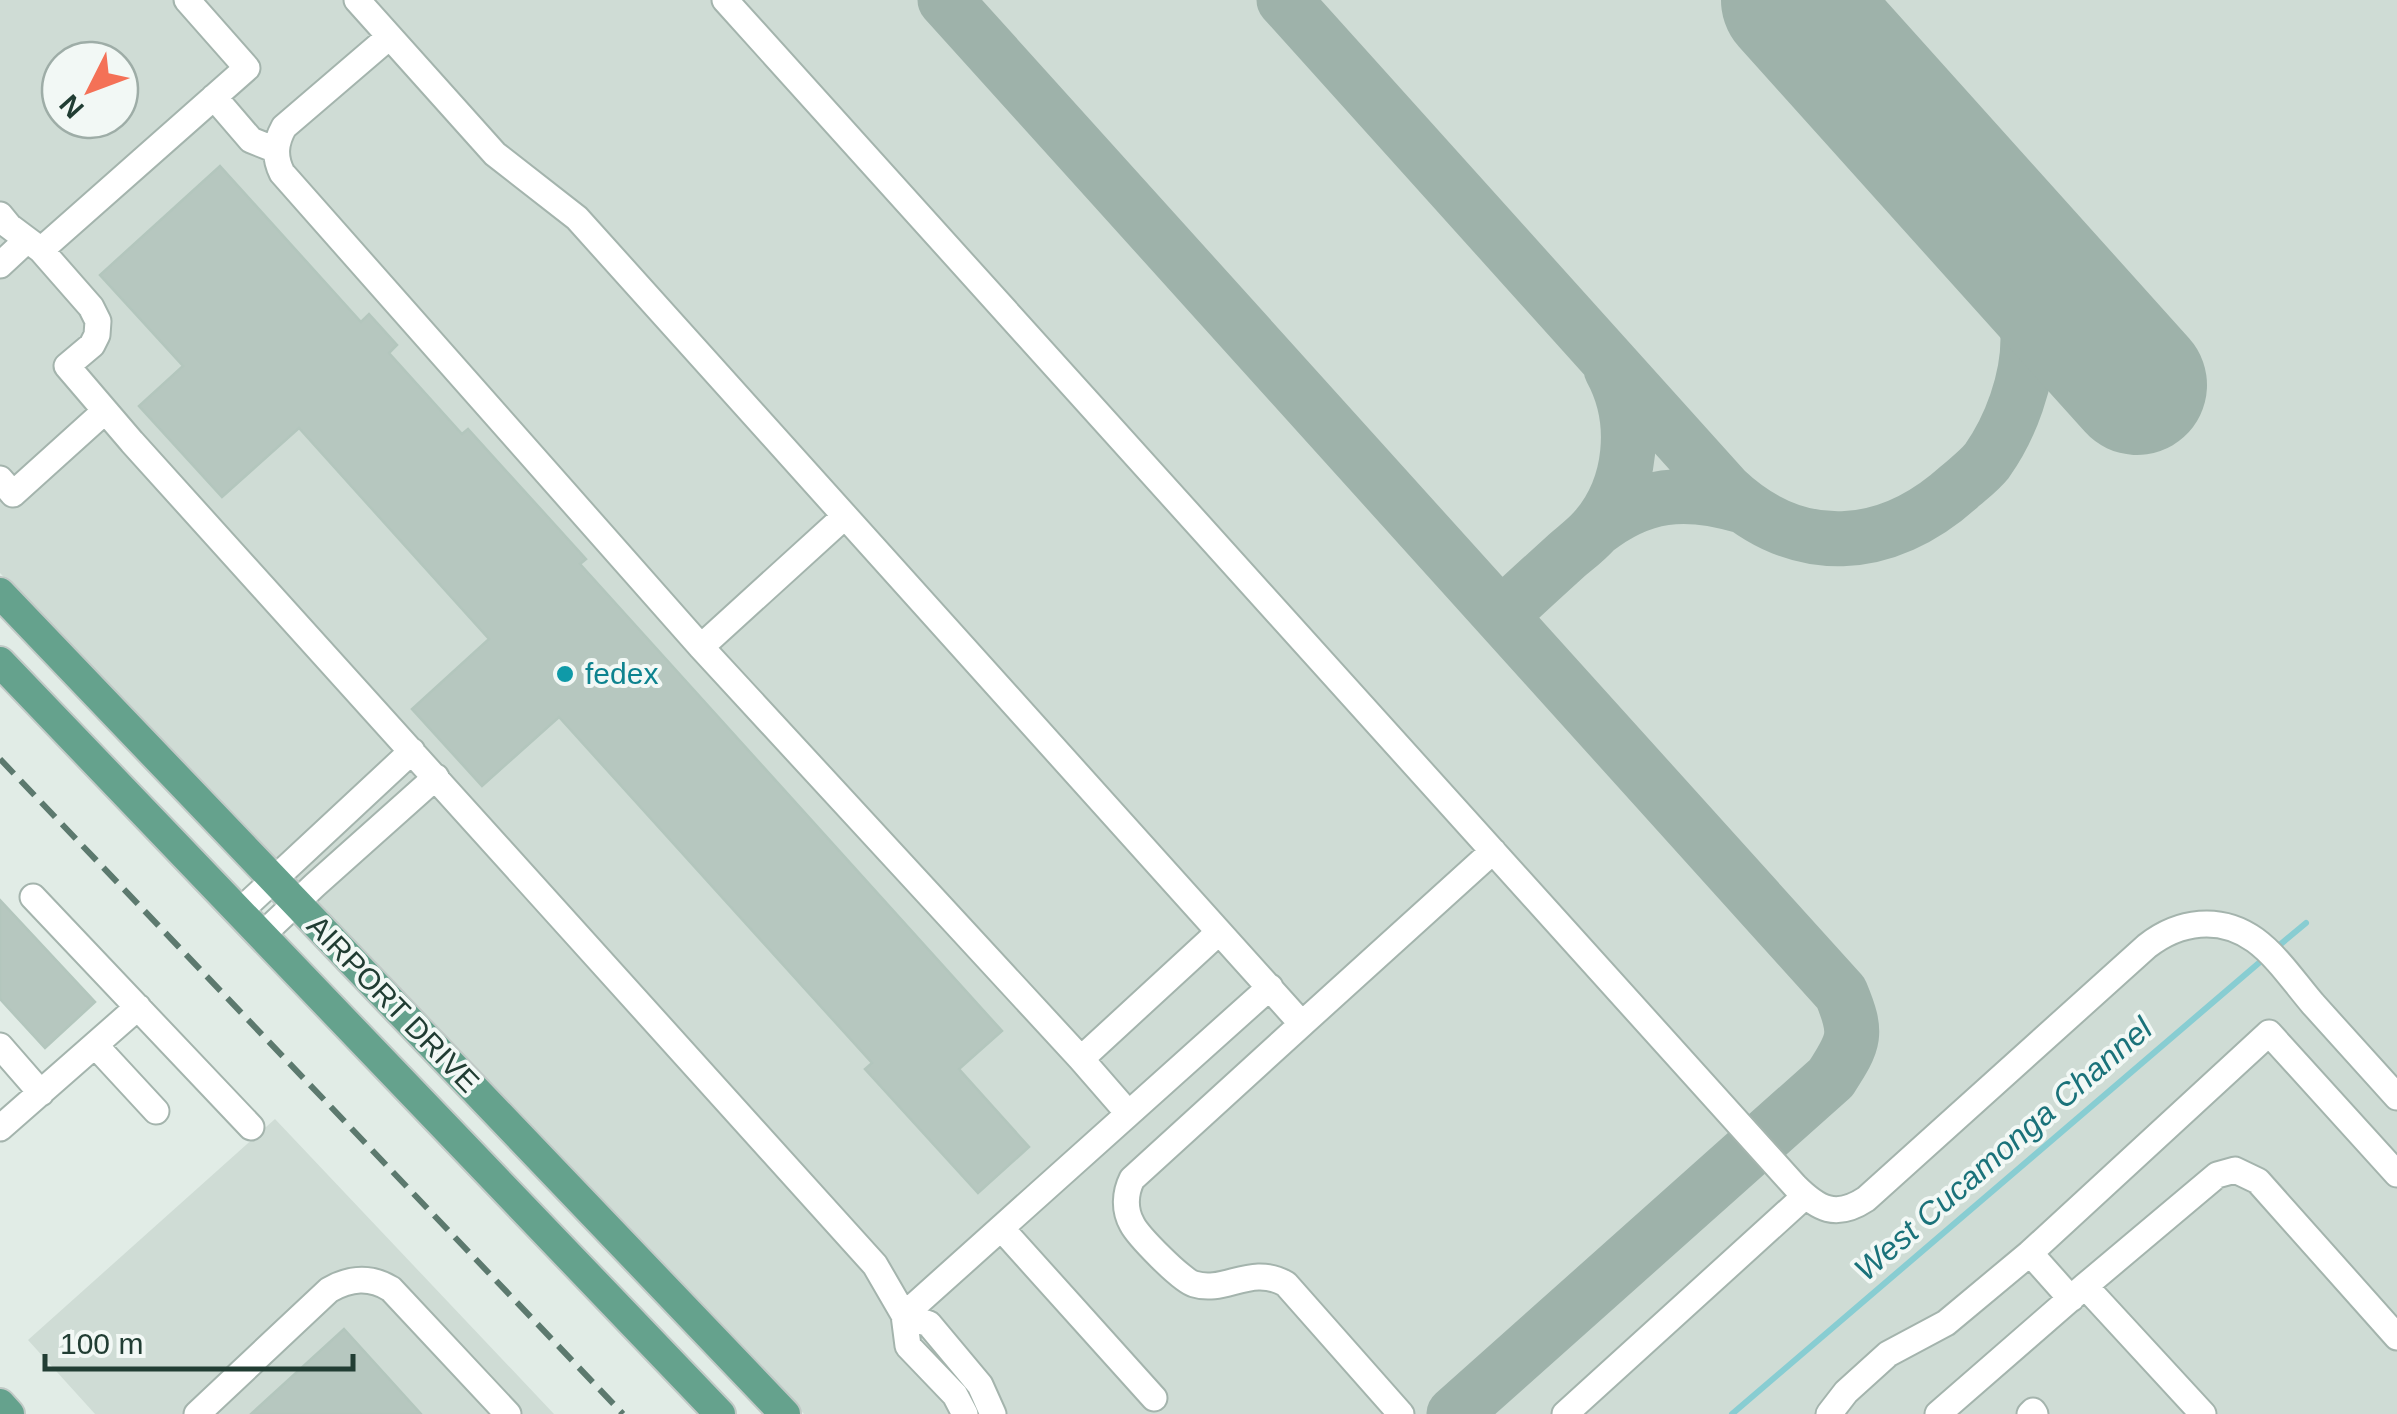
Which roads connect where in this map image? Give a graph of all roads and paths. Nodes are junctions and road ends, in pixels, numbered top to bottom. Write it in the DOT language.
graph roads {
  1 [pos="187,0"];
  2 [pos="356,0"];
  3 [pos="725,0"];
  4 [pos="390,37"];
  5 [pos="214,98"];
  6 [pos="276,150"];
  7 [pos="0,215"];
  8 [pos="34,245"];
  9 [pos="0,265"];
  10 [pos="105,411"];
  11 [pos="0,480"];
  12 [pos="845,516"];
  13 [pos="0,593"];
  14 [pos="701,647"];
  15 [pos="0,662"];
  16 [pos="412,751"];
  17 [pos="436,778"];
  18 [pos="1494,851"];
  19 [pos="274,879"];
  20 [pos="33,897"];
  21 [pos="296,902"];
  22 [pos="238,913"];
  23 [pos="1220,932"];
  24 [pos="261,936"];
  25 [pos="1270,987"];
  26 [pos="138,1008"];
  27 [pos="1302,1024"];
  28 [pos="95,1045"];
  29 [pos="1,1049"];
  30 [pos="1081,1060"];
  31 [pos="41,1093"];
  32 [pos="2397,1097"];
  33 [pos="156,1112"];
  34 [pos="1128,1113"];
  35 [pos="0,1128"];
  36 [pos="251,1128"];
  37 [pos="2397,1174"];
  38 [pos="1805,1196"];
  39 [pos="1001,1228"];
  40 [pos="2030,1253"];
  41 [pos="2078,1292"];
  42 [pos="904,1316"];
  43 [pos="2397,1336"];
  44 [pos="1154,1398"];
  45 [pos="0,1404"];
  46 [pos="9,1414"];
  47 [pos="197,1414"];
  48 [pos="508,1414"];
  49 [pos="720,1414"];
  50 [pos="785,1414"];
  51 [pos="965,1414"];
  52 [pos="993,1414"];
  53 [pos="1402,1414"];
  54 [pos="1565,1414"];
  55 [pos="1829,1414"];
  56 [pos="1938,1414"];
  57 [pos="2203,1414"];
  1 -- 5 [label="street"];
  2 -- 4 [label="street"];
  3 -- 18 [label="street"];
  4 -- 6 [label="street"];
  4 -- 12 [label="street"];
  5 -- 6 [label="street"];
  5 -- 8 [label="street"];
  6 -- 14 [label="street"];
  7 -- 8 [label="street"];
  8 -- 9 [label="street"];
  8 -- 10 [label="street"];
  10 -- 11 [label="street"];
  10 -- 16 [label="street"];
  12 -- 14 [label="street"];
  12 -- 23 [label="street"];
  13 -- 19 [label="main road, AIRPORT DRIVE"];
  14 -- 30 [label="street"];
  15 -- 22 [label="main road, AIRPORT DRIVE"];
  16 -- 17 [label="street"];
  16 -- 19 [label="street"];
  17 -- 21 [label="street"];
  17 -- 42 [label="street"];
  18 -- 27 [label="street"];
  18 -- 38 [label="street"];
  19 -- 21 [label="main road, AIRPORT DRIVE"];
  19 -- 22 [label="street"];
  20 -- 26 [label="street"];
  21 -- 24 [label="street"];
  21 -- 50 [label="main road, AIRPORT DRIVE"];
  22 -- 24 [label="main road, AIRPORT DRIVE"];
  23 -- 25 [label="street"];
  23 -- 30 [label="street"];
  24 -- 49 [label="main road, AIRPORT DRIVE"];
  25 -- 27 [label="street"];
  25 -- 34 [label="street"];
  26 -- 28 [label="street"];
  26 -- 36 [label="street"];
  27 -- 53 [label="street"];
  28 -- 31 [label="street"];
  28 -- 33 [label="street"];
  29 -- 31 [label="street"];
  30 -- 34 [label="street"];
  31 -- 35 [label="street"];
  32 -- 38 [label="street"];
  34 -- 39 [label="street"];
  37 -- 40 [label="street"];
  38 -- 54 [label="street"];
  39 -- 42 [label="street"];
  39 -- 44 [label="street"];
  40 -- 41 [label="street"];
  40 -- 55 [label="street"];
  41 -- 43 [label="street"];
  41 -- 56 [label="street"];
  41 -- 57 [label="street"];
  42 -- 51 [label="street"];
  42 -- 52 [label="street"];
  45 -- 46 [label="main road"];
  47 -- 48 [label="street"];
}
